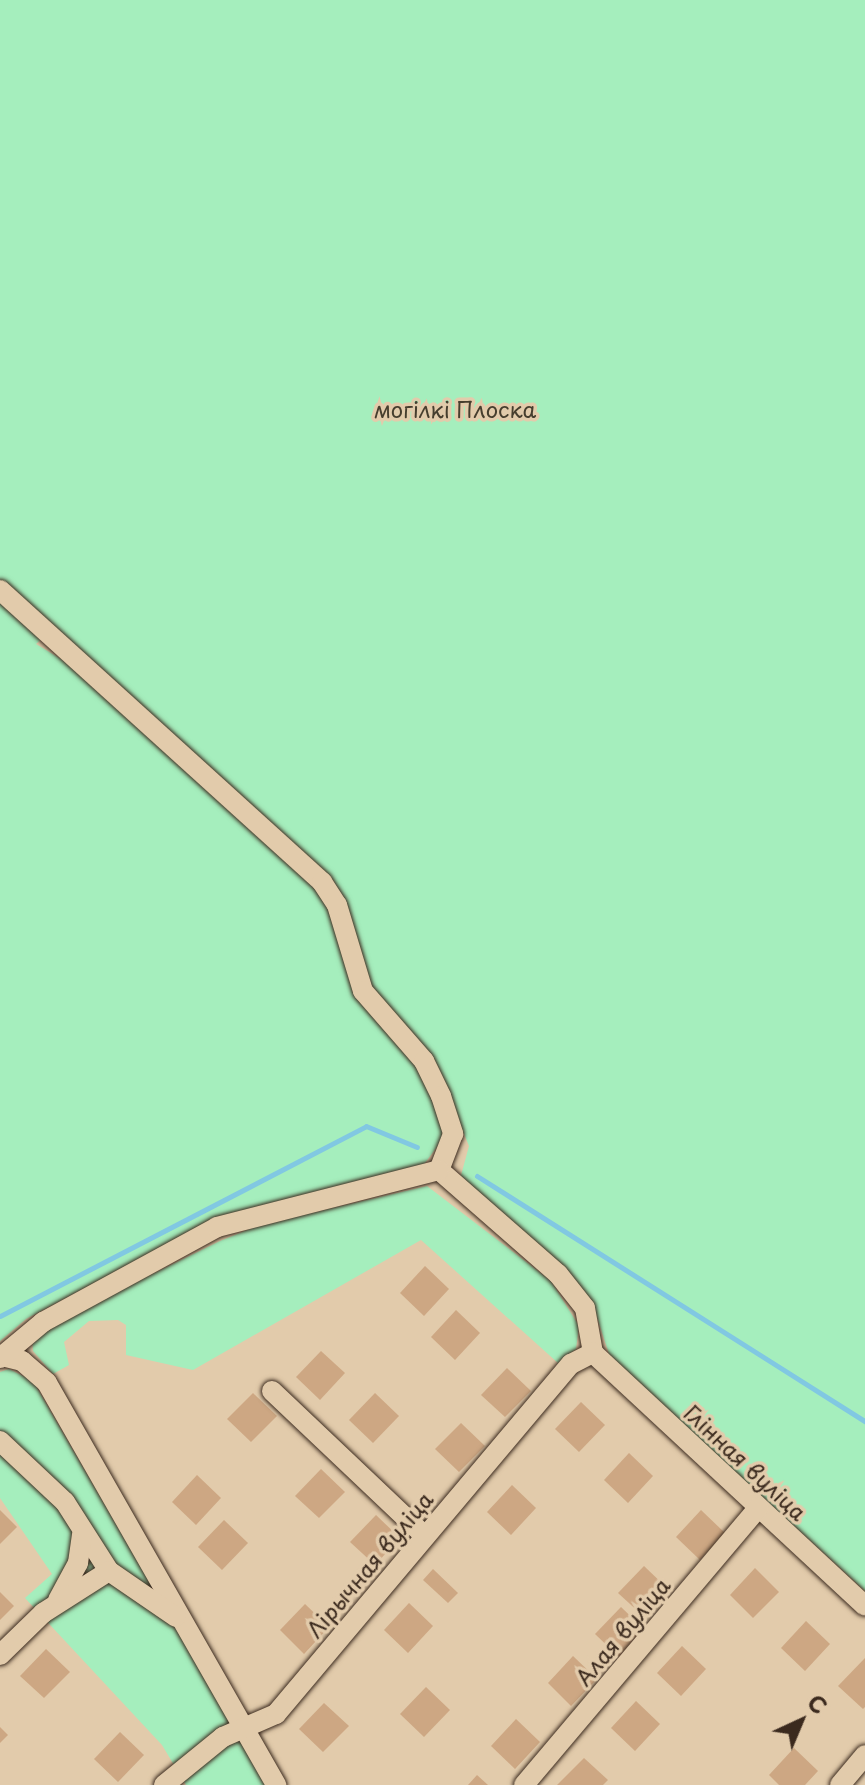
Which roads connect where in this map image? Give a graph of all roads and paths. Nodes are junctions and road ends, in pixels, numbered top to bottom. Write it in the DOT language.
graph roads {
  1 [pos="0,590"];
  2 [pos="439,1170"];
  3 [pos="593,1353"];
  4 [pos="1,1357"];
  5 [pos="272,1391"];
  6 [pos="0,1441"];
  7 [pos="758,1508"];
  8 [pos="82,1534"];
  9 [pos="424,1535"];
  10 [pos="109,1571"];
  11 [pos="56,1604"];
  12 [pos="865,1606"];
  13 [pos="180,1620"];
  14 [pos="0,1655"];
  15 [pos="242,1727"];
  16 [pos="865,1755"];
  17 [pos="164,1785"];
  18 [pos="276,1785"];
  19 [pos="524,1785"];
  20 [pos="840,1785"];
  1 -- 2 [label="street"];
  2 -- 3 [label="street"];
  2 -- 4 [label="street"];
  3 -- 7 [label="street, Глінная вуліца"];
  3 -- 9 [label="street, Лірычная вуліца"];
  4 -- 13 [label="street"];
  5 -- 9 [label="street"];
  6 -- 8 [label="street"];
  7 -- 12 [label="street, Глінная вуліца"];
  7 -- 19 [label="street, Алая вуліца"];
  8 -- 10 [label="street"];
  8 -- 11 [label="street"];
  9 -- 15 [label="street, Лірычная вуліца"];
  10 -- 11 [label="street"];
  10 -- 13 [label="street"];
  11 -- 14 [label="street"];
  13 -- 15 [label="street"];
  15 -- 17 [label="street, Лірычная вуліца"];
  15 -- 18 [label="street"];
  16 -- 20 [label="street"];
}
